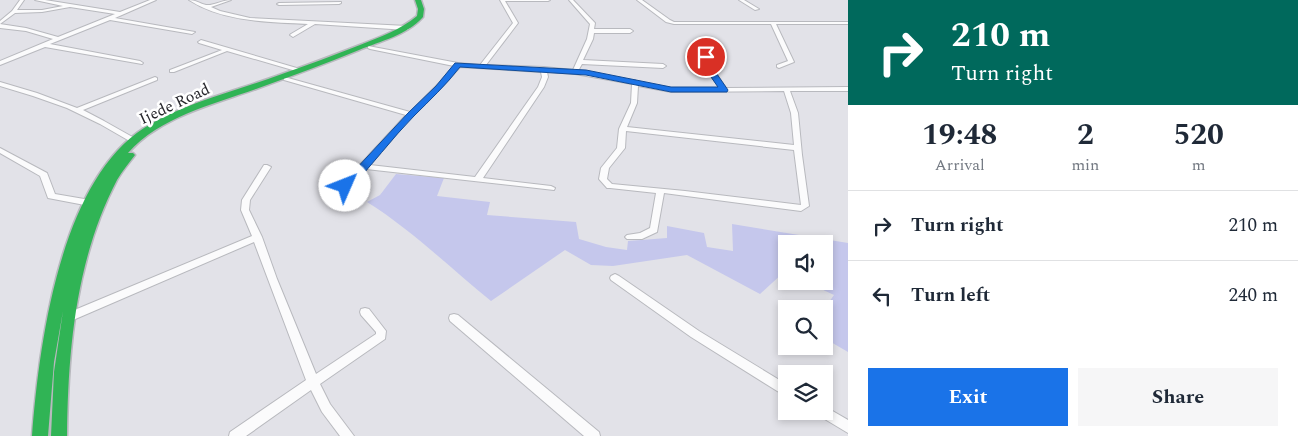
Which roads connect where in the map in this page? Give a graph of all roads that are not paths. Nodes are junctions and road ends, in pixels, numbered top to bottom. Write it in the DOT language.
graph roads {
  1 [pos="22,0"];
  2 [pos="37,0"];
  3 [pos="154,0"];
  4 [pos="191,0"];
  5 [pos="229,0"];
  6 [pos="418,0"];
  7 [pos="424,0"];
  8 [pos="502,0"];
  9 [pos="548,0"];
  10 [pos="571,0"];
  11 [pos="639,0"];
  12 [pos="741,0"];
  13 [pos="339,2"];
  14 [pos="279,4"];
  15 [pos="73,5"];
  16 [pos="206,7"];
  17 [pos="757,9"];
  18 [pos="341,10"];
  19 [pos="14,12"];
  20 [pos="121,14"];
  21 [pos="108,18"];
  22 [pos="773,22"];
  23 [pos="848,22"];
  24 [pos="314,23"];
  25 [pos="0,24"];
  26 [pos="407,28"];
  27 [pos="630,30"];
  28 [pos="592,31"];
  29 [pos="192,32"];
  30 [pos="293,35"];
  31 [pos="58,39"];
  32 [pos="201,42"];
  33 [pos="45,45"];
  34 [pos="370,47"];
  35 [pos="227,50"];
  36 [pos="708,51"];
  37 [pos="580,62"];
  38 [pos="0,63"];
  39 [pos="140,63"];
  40 [pos="458,65"];
  41 [pos="482,66"];
  42 [pos="663,66"];
  43 [pos="779,66"];
  44 [pos="544,69"];
  45 [pos="298,70"];
  46 [pos="172,71"];
  47 [pos="576,72"];
  48 [pos="155,79"];
  49 [pos="286,79"];
  50 [pos="635,82"];
  51 [pos="0,84"];
  52 [pos="848,89"];
  53 [pos="724,90"];
  54 [pos="786,90"];
  55 [pos="78,110"];
  56 [pos="411,114"];
  57 [pos="623,129"];
  58 [pos="133,141"];
  59 [pos="798,148"];
  60 [pos="0,150"];
  61 [pos="267,167"];
  62 [pos="365,167"];
  63 [pos="478,179"];
  64 [pos="345,186"];
  65 [pos="551,188"];
  66 [pos="660,191"];
  67 [pos="90,203"];
  68 [pos="258,237"];
  69 [pos="630,237"];
  70 [pos="615,278"];
  71 [pos="365,312"];
  72 [pos="69,317"];
  73 [pos="454,318"];
  74 [pos="313,382"];
  75 [pos="778,385"];
  76 [pos="833,418"];
  77 [pos="848,427"];
  78 [pos="40,436"];
  79 [pos="59,436"];
  80 [pos="235,436"];
  81 [pos="348,436"];
  82 [pos="594,436"];
  1 -- 19 [label="street"];
  2 -- 15 [label="street"];
  3 -- 20 [label="street"];
  4 -- 16 [label="street"];
  5 -- 16 [label="street"];
  6 -- 26 [label="main road, Ijede Road"];
  7 -- 34 [label="main road, Ijede Road"];
  8 -- 9 [label="street"];
  8 -- 41 [label="street"];
  10 -- 28 [label="street"];
  11 -- 22 [label="street"];
  12 -- 17 [label="street"];
  13 -- 14 [label="street"];
  13 -- 18 [label="street"];
  15 -- 19 [label="street"];
  15 -- 20 [label="street"];
  16 -- 24 [label="street"];
  19 -- 25 [label="street"];
  20 -- 21 [label="street"];
  21 -- 29 [label="street"];
  21 -- 31 [label="street"];
  22 -- 23 [label="street"];
  22 -- 43 [label="street"];
  24 -- 26 [label="street"];
  24 -- 30 [label="street"];
  25 -- 31 [label="street"];
  26 -- 45 [label="main road, Ijede Road"];
  27 -- 28 [label="street"];
  28 -- 37 [label="street"];
  31 -- 33 [label="street"];
  32 -- 35 [label="street"];
  33 -- 38 [label="street"];
  33 -- 39 [label="street"];
  34 -- 40 [label="street"];
  34 -- 49 [label="main road, Ijede Road"];
  35 -- 45 [label="street"];
  35 -- 46 [label="street"];
  36 -- 53 [label="street"];
  37 -- 42 [label="street"];
  37 -- 47 [label="street"];
  40 -- 41 [label="street"];
  40 -- 56 [label="street"];
  41 -- 44 [label="street"];
  44 -- 47 [label="street"];
  44 -- 63 [label="street"];
  45 -- 58 [label="main road, Ijede Road"];
  47 -- 50 [label="street"];
  48 -- 55 [label="street"];
  49 -- 56 [label="street"];
  49 -- 72 [label="main road, Ijede Road"];
  50 -- 53 [label="street"];
  50 -- 57 [label="street"];
  51 -- 55 [label="street"];
  52 -- 54 [label="street"];
  53 -- 54 [label="street"];
  54 -- 59 [label="street"];
  55 -- 58 [label="street"];
  56 -- 62 [label="street"];
  57 -- 59 [label="street"];
  57 -- 66 [label="street"];
  58 -- 67 [label="main road, Ijede Road"];
  59 -- 66 [label="street"];
  60 -- 67 [label="street"];
  61 -- 68 [label="street"];
  62 -- 63 [label="street"];
  62 -- 64 [label="street"];
  63 -- 65 [label="street"];
  66 -- 69 [label="street"];
  67 -- 78 [label="main road, Ijede Road"];
  68 -- 72 [label="street"];
  68 -- 74 [label="street"];
  70 -- 75 [label="street"];
  71 -- 74 [label="street"];
  72 -- 79 [label="main road, Ijede Road"];
  73 -- 82 [label="street"];
  74 -- 80 [label="street"];
  74 -- 81 [label="street"];
  76 -- 77 [label="street"];
}
